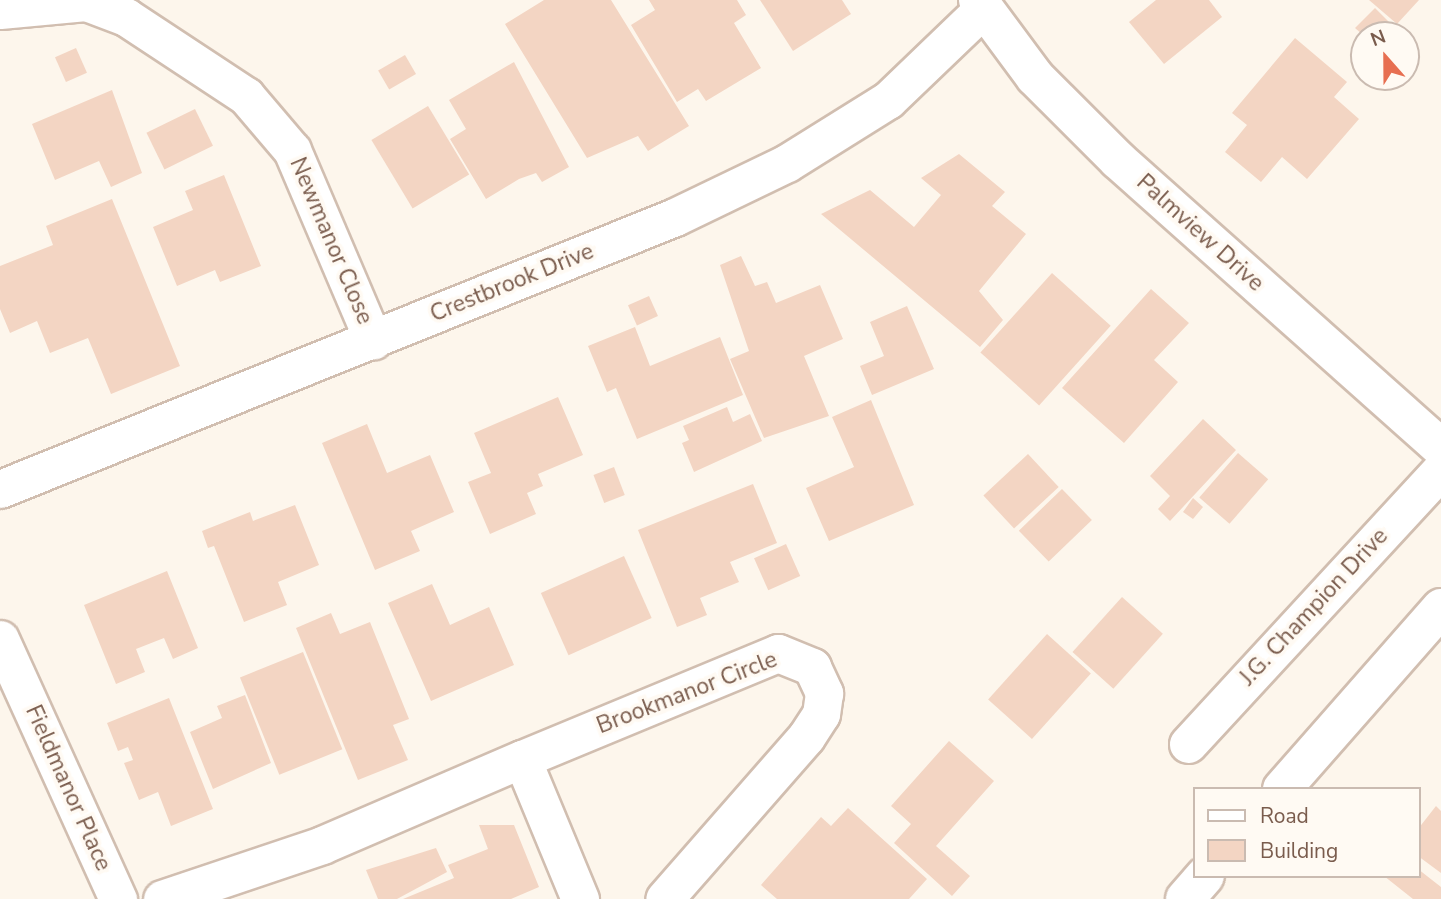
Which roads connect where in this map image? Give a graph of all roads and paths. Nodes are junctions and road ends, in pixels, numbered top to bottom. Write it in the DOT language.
graph roads {
  1 [pos="981,4"];
  2 [pos="0,10"];
  3 [pos="373,340"];
  4 [pos="1441,448"];
  5 [pos="1441,470"];
  6 [pos="0,489"];
  7 [pos="1441,608"];
  8 [pos="0,639"];
  9 [pos="1188,744"];
  10 [pos="522,759"];
  11 [pos="1284,787"];
  12 [pos="1203,878"];
  13 [pos="118,899"];
  14 [pos="162,899"];
  15 [pos="580,899"];
  16 [pos="664,899"];
  17 [pos="1185,899"];
  1 -- 3 [label="street, Crestbrook Drive"];
  1 -- 4 [label="street, Palmview Drive"];
  2 -- 3 [label="street, Newmanor Close"];
  3 -- 6 [label="street, Crestbrook Drive"];
  5 -- 9 [label="street, J.G. Champion Drive"];
  7 -- 11 [label="street"];
  8 -- 13 [label="street, Fieldmanor Place"];
  10 -- 14 [label="street, Brookmanor Circle"];
  10 -- 15 [label="street"];
  10 -- 16 [label="street, Brookmanor Circle"];
  12 -- 17 [label="street"];
}
